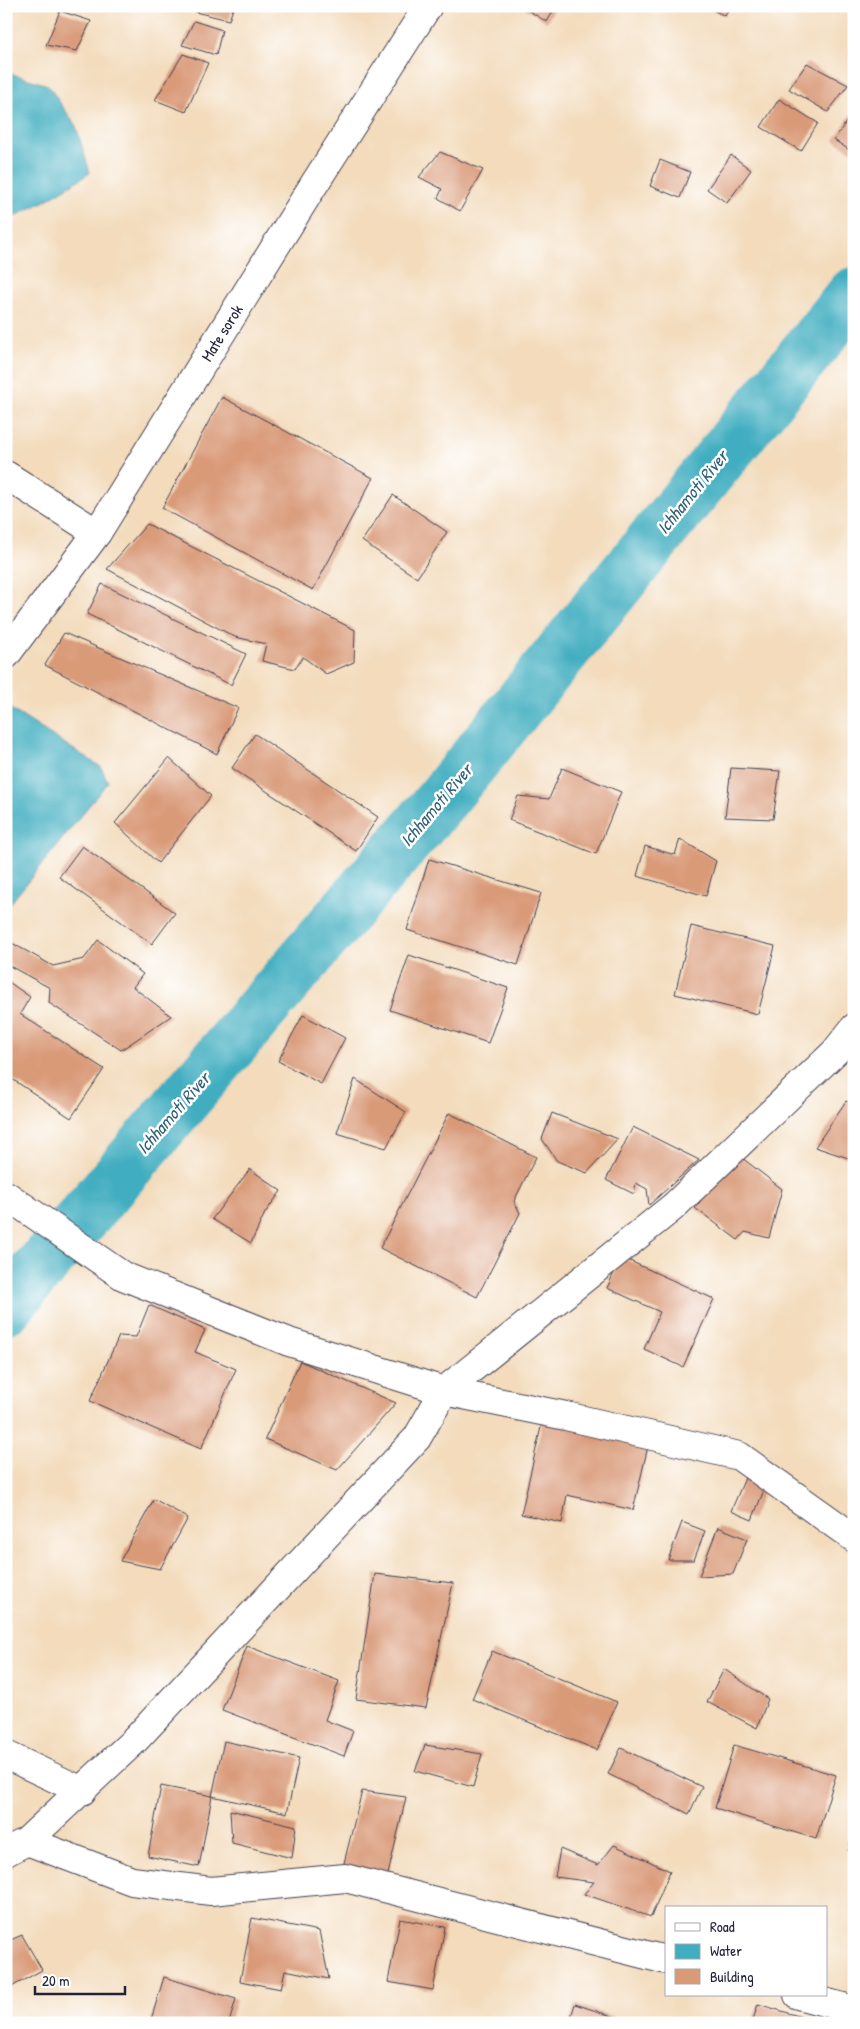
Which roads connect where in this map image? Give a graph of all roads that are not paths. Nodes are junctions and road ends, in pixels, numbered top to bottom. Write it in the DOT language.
graph roads {
  1 [pos="428,6"];
  2 [pos="6,474"];
  3 [pos="97,533"];
  4 [pos="6,655"];
  5 [pos="854,1028"];
  6 [pos="8,1196"];
  7 [pos="444,1392"];
  8 [pos="854,1538"];
  9 [pos="6,1755"];
  10 [pos="82,1791"];
  11 [pos="17,1847"];
  12 [pos="665,1960"];
  13 [pos="802,1996"];
  14 [pos="854,2010"];
  1 -- 3 [label="street, Mate sorok"];
  2 -- 3 [label="street"];
  3 -- 4 [label="street, Mate sorok"];
  5 -- 7 [label="street"];
  6 -- 7 [label="street"];
  7 -- 8 [label="street"];
  7 -- 10 [label="street"];
  9 -- 10 [label="street"];
  10 -- 11 [label="street"];
  11 -- 12 [label="street"];
  13 -- 14 [label="street"];
}
